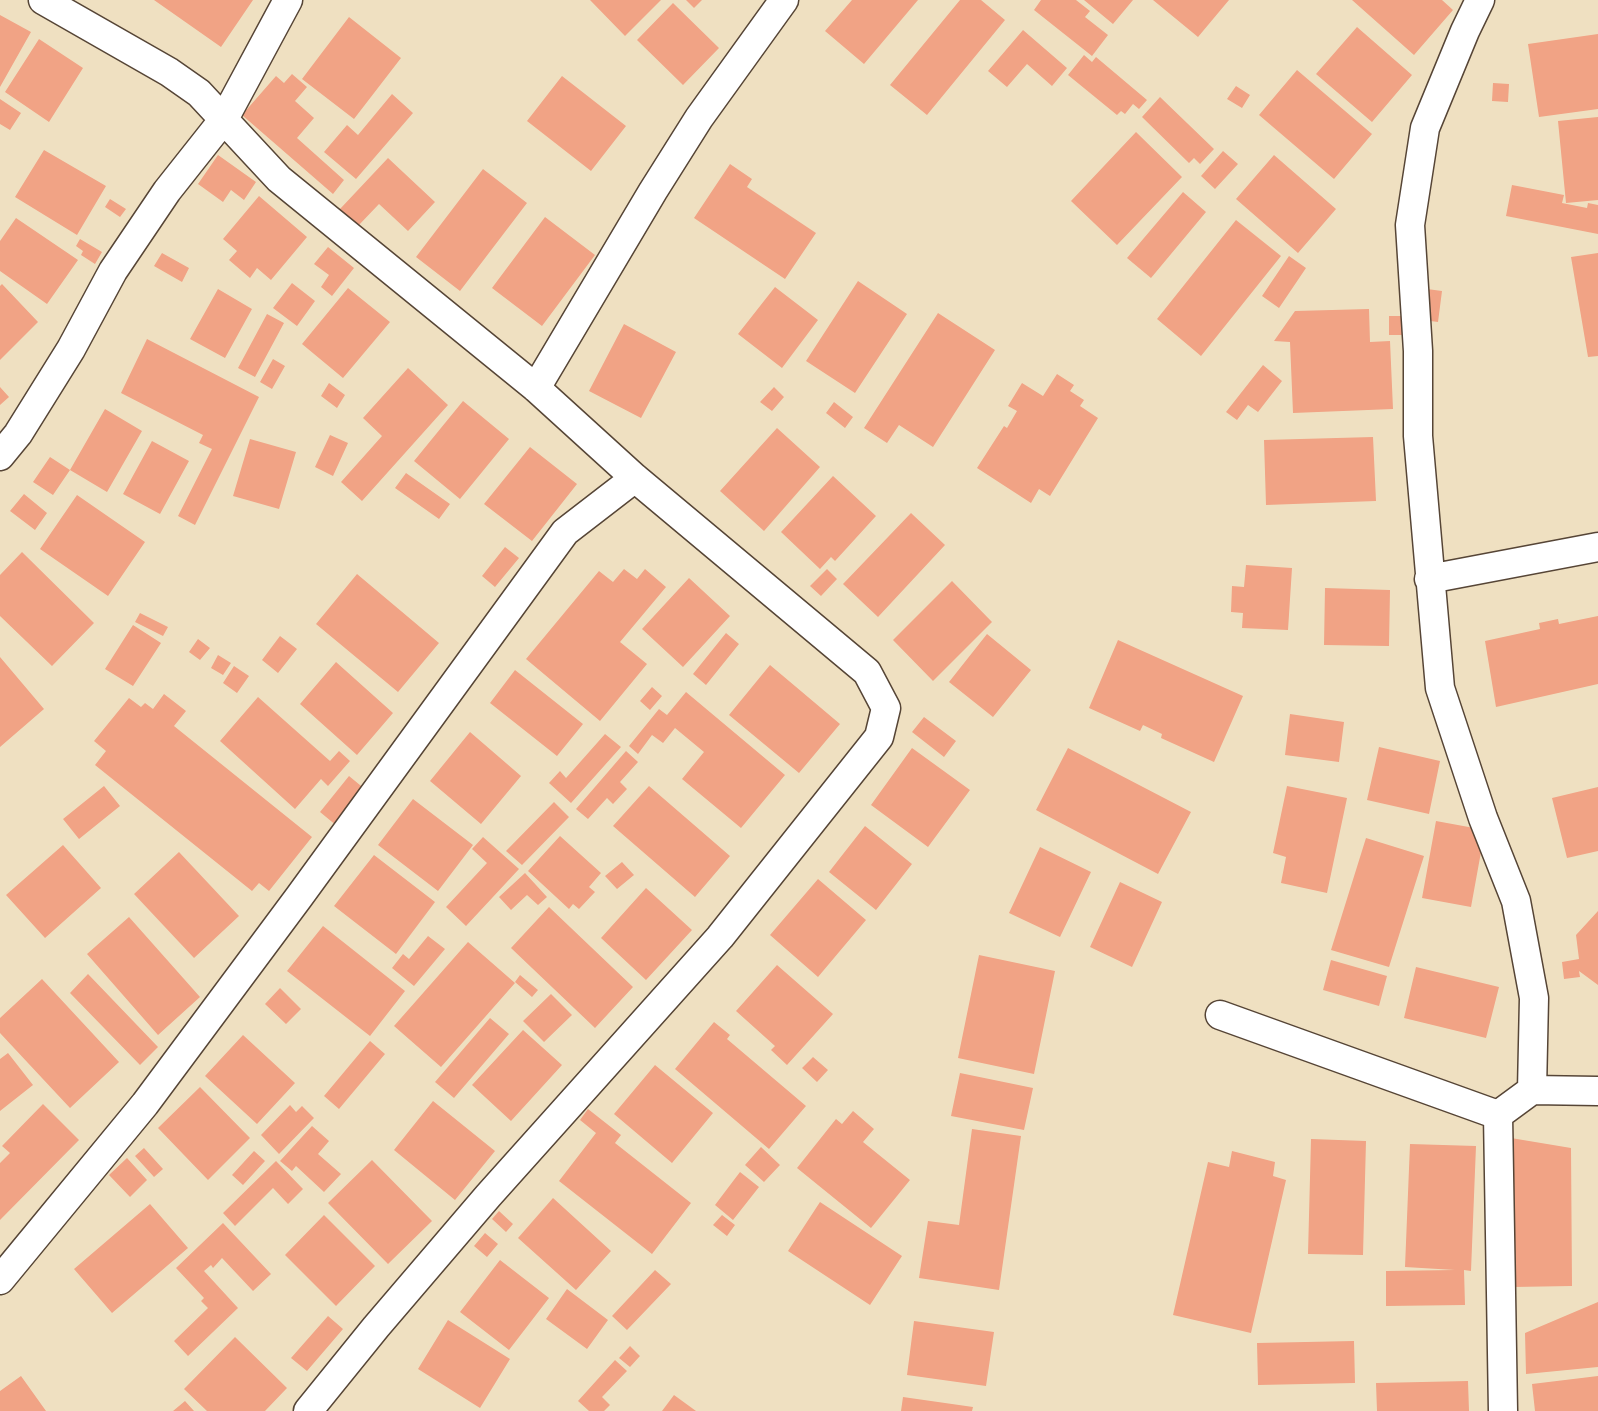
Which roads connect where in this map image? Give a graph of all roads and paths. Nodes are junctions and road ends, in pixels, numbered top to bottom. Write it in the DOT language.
graph roads {
  1 [pos="43,0"];
  2 [pos="288,0"];
  3 [pos="784,0"];
  4 [pos="1480,0"];
  5 [pos="224,119"];
  6 [pos="536,388"];
  7 [pos="0,456"];
  8 [pos="635,478"];
  9 [pos="1598,547"];
  10 [pos="1429,579"];
  11 [pos="1220,1015"];
  12 [pos="1532,1090"];
  13 [pos="1598,1091"];
  14 [pos="1498,1115"];
  15 [pos="0,1280"];
  16 [pos="308,1411"];
  17 [pos="1503,1411"];
  1 -- 5 [label="street"];
  2 -- 5 [label="street"];
  3 -- 6 [label="street"];
  4 -- 10 [label="street"];
  5 -- 6 [label="street"];
  5 -- 7 [label="street"];
  6 -- 8 [label="street"];
  8 -- 15 [label="street"];
  8 -- 16 [label="street"];
  9 -- 10 [label="street"];
  10 -- 12 [label="street"];
  11 -- 14 [label="street"];
  12 -- 13 [label="street"];
  12 -- 14 [label="street"];
  14 -- 17 [label="street"];
}
